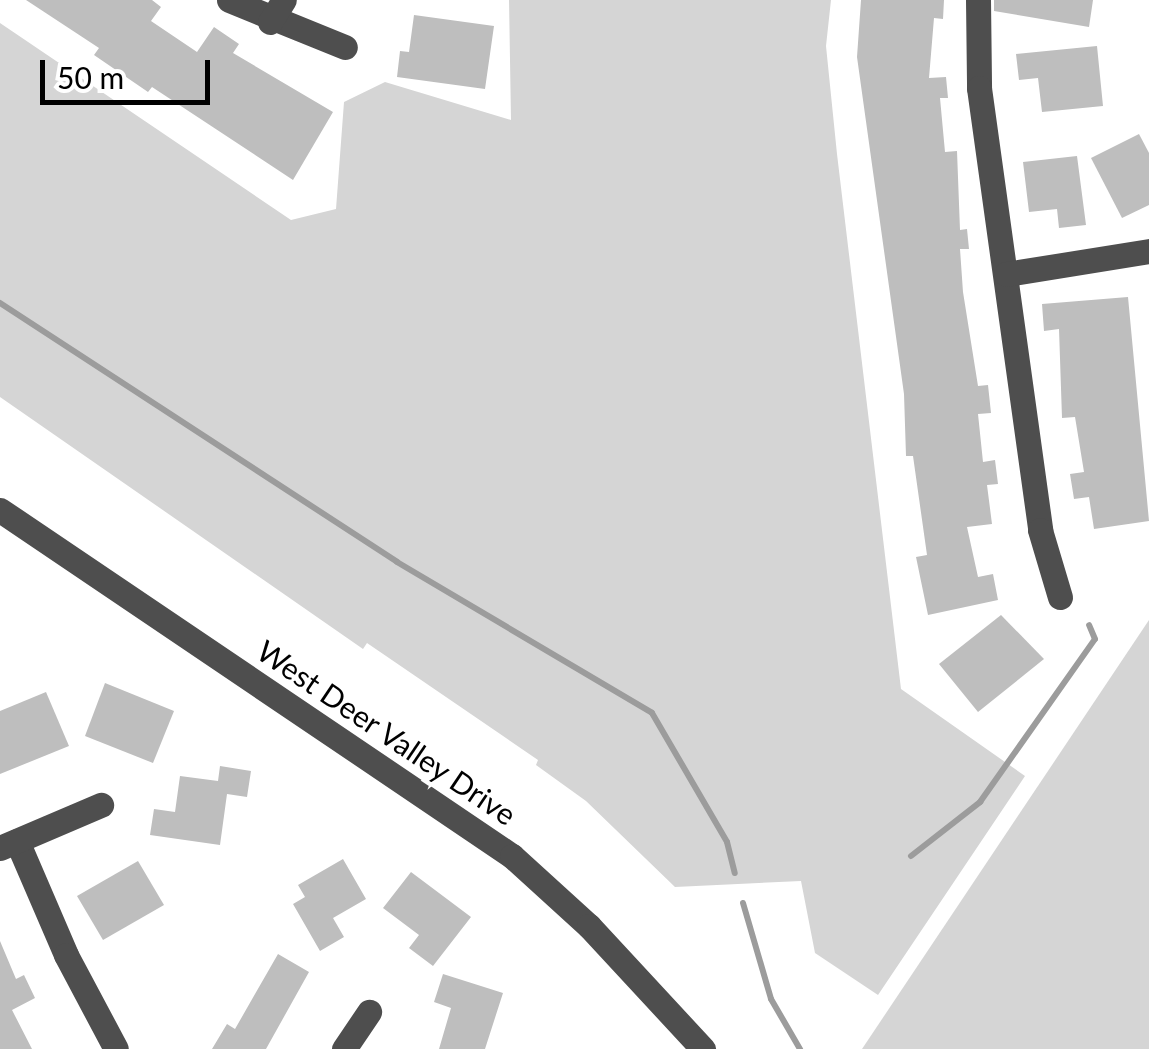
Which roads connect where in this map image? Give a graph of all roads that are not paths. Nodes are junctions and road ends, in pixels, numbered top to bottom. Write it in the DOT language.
graph roads {
  1 [pos="229,0"];
  2 [pos="978,0"];
  3 [pos="277,11"];
  4 [pos="345,47"];
  5 [pos="1149,251"];
  6 [pos="1006,274"];
  7 [pos="0,510"];
  8 [pos="1060,597"];
  9 [pos="101,805"];
  10 [pos="8,844"];
  11 [pos="369,1012"];
  12 [pos="116,1049"];
  13 [pos="344,1049"];
  14 [pos="702,1049"];
  1 -- 3 [label="street"];
  2 -- 6 [label="street"];
  3 -- 4 [label="street"];
  5 -- 6 [label="street"];
  6 -- 8 [label="street"];
  7 -- 14 [label="street, West Deer Valley Drive"];
  9 -- 10 [label="street"];
  10 -- 12 [label="street"];
  11 -- 13 [label="street"];
}
